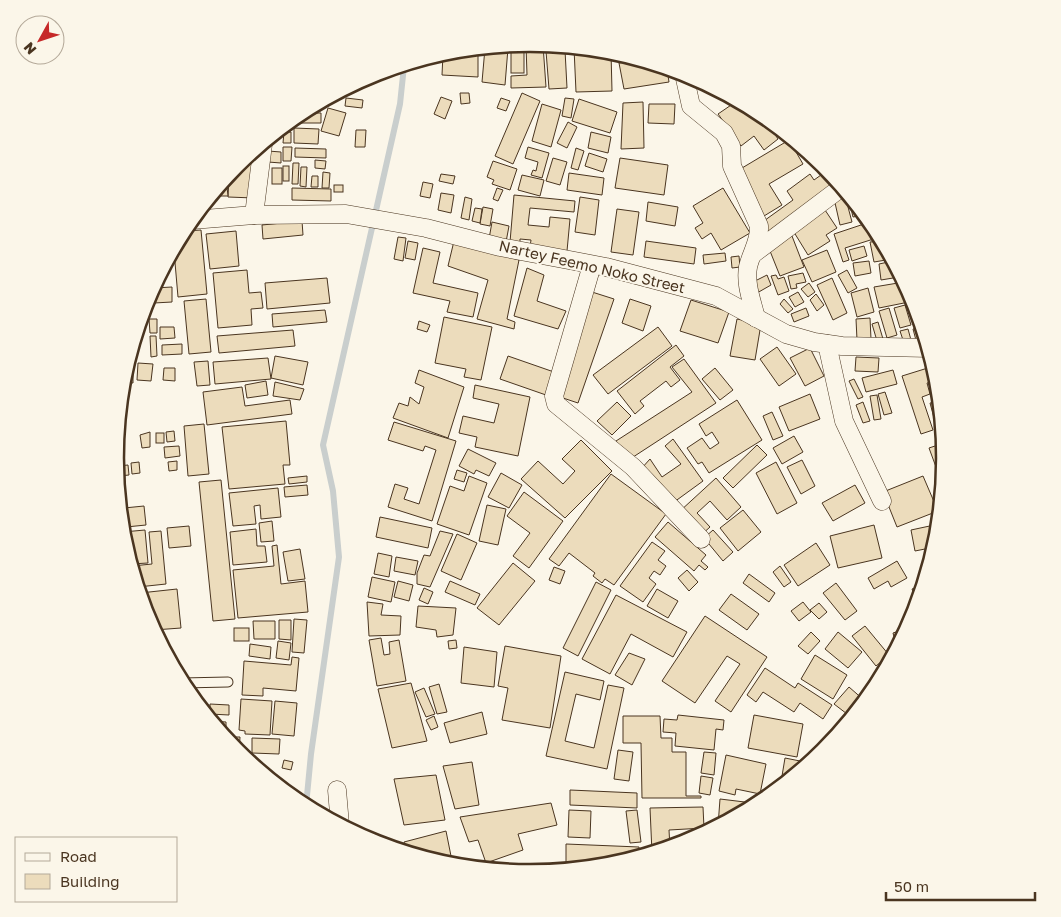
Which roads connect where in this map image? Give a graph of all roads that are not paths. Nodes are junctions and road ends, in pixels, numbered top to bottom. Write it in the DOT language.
graph roads {
  1 [pos="686,83"];
  2 [pos="262,154"];
  3 [pos="836,191"];
  4 [pos="254,215"];
  5 [pos="202,219"];
  6 [pos="753,254"];
  7 [pos="592,265"];
  8 [pos="756,318"];
  9 [pos="827,344"];
  10 [pos="921,348"];
  11 [pos="882,500"];
  12 [pos="701,539"];
  13 [pos="228,682"];
  14 [pos="192,683"];
  15 [pos="337,790"];
  16 [pos="339,817"];
  1 -- 6 [label="street"];
  2 -- 4 [label="street"];
  3 -- 6 [label="street"];
  4 -- 5 [label="street, Nartey Feemo Noko Street"];
  4 -- 7 [label="street, Nartey Feemo Noko Street"];
  6 -- 8 [label="street"];
  7 -- 8 [label="street, Nartey Feemo Noko Street"];
  7 -- 12 [label="street"];
  8 -- 9 [label="street, Nartey Feemo Noko Street"];
  9 -- 10 [label="street, Nartey Feemo Noko Street"];
  9 -- 11 [label="street"];
  13 -- 14 [label="lane"];
  15 -- 16 [label="street"];
}
